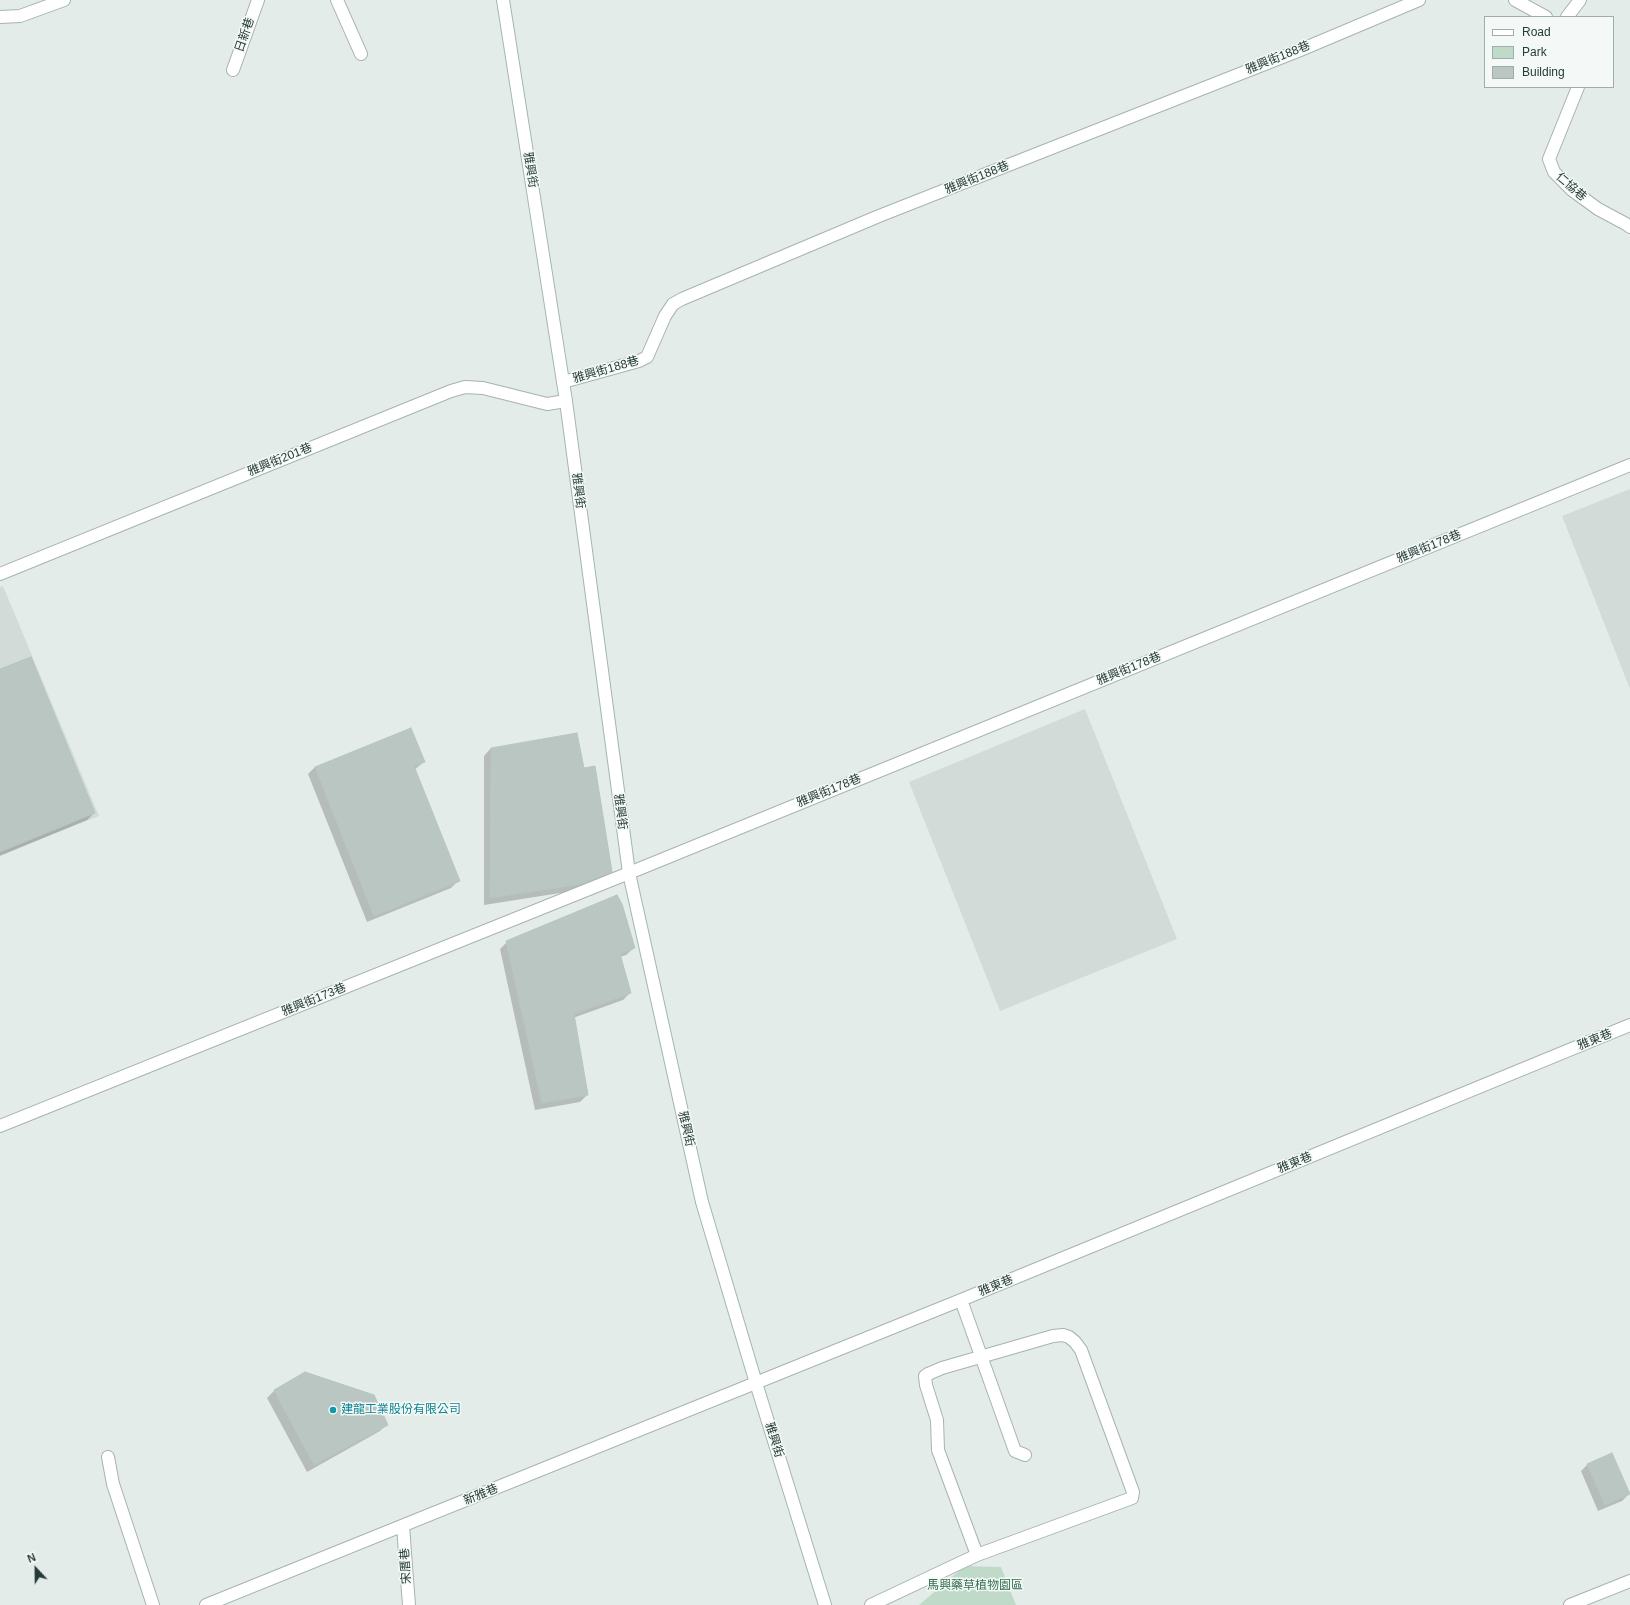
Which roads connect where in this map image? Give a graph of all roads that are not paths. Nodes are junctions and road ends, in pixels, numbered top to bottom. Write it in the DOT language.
graph roads {
  1 [pos="64,0"];
  2 [pos="258,0"];
  3 [pos="337,0"];
  4 [pos="503,0"];
  5 [pos="1419,0"];
  6 [pos="1515,0"];
  7 [pos="1580,0"];
  8 [pos="1544,16"];
  9 [pos="1568,16"];
  10 [pos="0,17"];
  11 [pos="361,54"];
  12 [pos="233,70"];
  13 [pos="1578,88"];
  14 [pos="1629,222"];
  15 [pos="563,382"];
  16 [pos="566,401"];
  17 [pos="1630,465"];
  18 [pos="0,574"];
  19 [pos="629,873"];
  20 [pos="1630,1025"];
  21 [pos="0,1126"];
  22 [pos="961,1300"];
  23 [pos="981,1358"];
  24 [pos="756,1383"];
  25 [pos="1025,1455"];
  26 [pos="108,1457"];
  27 [pos="403,1526"];
  28 [pos="977,1555"];
  29 [pos="1630,1581"];
  30 [pos="153,1605"];
  31 [pos="206,1605"];
  32 [pos="409,1605"];
  33 [pos="825,1605"];
  34 [pos="871,1605"];
  35 [pos="1570,1605"];
  1 -- 10 [label="street"];
  2 -- 12 [label="street, 日新巷"];
  3 -- 11 [label="street"];
  4 -- 15 [label="street, 雅興街"];
  5 -- 15 [label="street, 雅興街188巷"];
  6 -- 8 [label="street"];
  7 -- 9 [label="street"];
  13 -- 14 [label="street, 仁協巷"];
  15 -- 16 [label="street, 雅興街"];
  16 -- 18 [label="street, 雅興街201巷"];
  16 -- 19 [label="street, 雅興街"];
  17 -- 19 [label="street, 雅興街178巷"];
  19 -- 21 [label="street, 雅興街173巷"];
  19 -- 24 [label="street, 雅興街"];
  20 -- 22 [label="street, 雅東巷"];
  22 -- 23 [label="street"];
  22 -- 24 [label="street, 雅東巷"];
  23 -- 25 [label="street"];
  23 -- 28 [label="street"];
  23 -- 28 [label="street"];
  24 -- 27 [label="street, 新雅巷"];
  24 -- 33 [label="street, 雅興街"];
  26 -- 30 [label="street"];
  27 -- 31 [label="street, 新雅巷"];
  27 -- 32 [label="street, 宋厝巷"];
  28 -- 34 [label="street"];
  29 -- 35 [label="street"];
}
